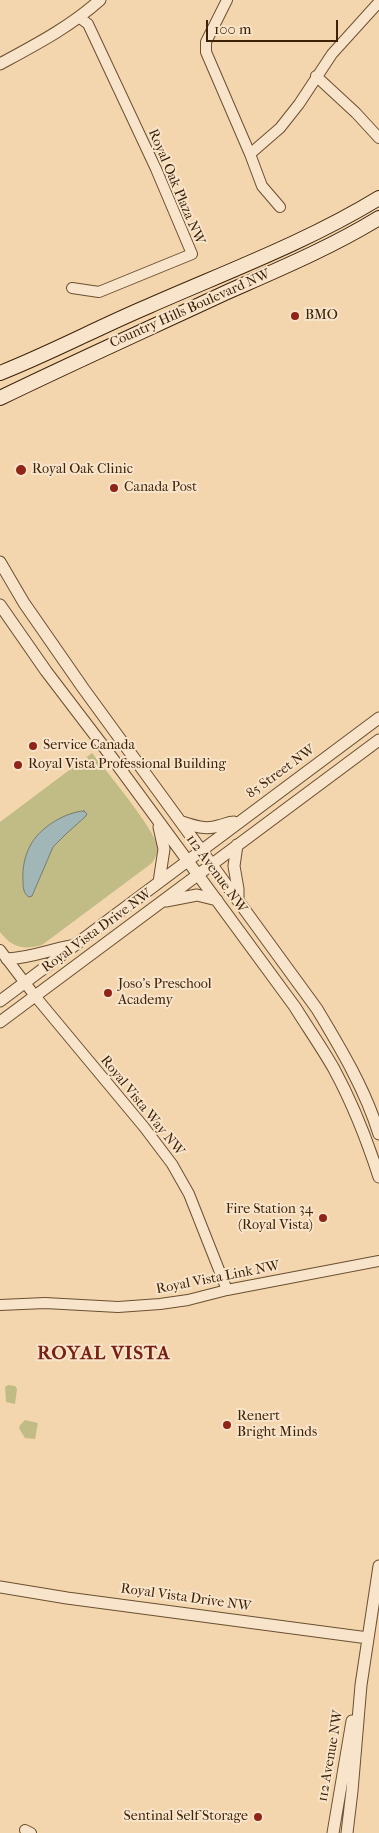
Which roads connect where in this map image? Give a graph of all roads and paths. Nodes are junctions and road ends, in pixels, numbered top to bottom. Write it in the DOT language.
graph roads {
  1 [pos="100,0"];
  2 [pos="227,0"];
  3 [pos="379,2"];
  4 [pos="80,18"];
  5 [pos="0,64"];
  6 [pos="316,76"];
  7 [pos="379,138"];
  8 [pos="250,154"];
  9 [pos="379,198"];
  10 [pos="280,207"];
  11 [pos="379,218"];
  12 [pos="72,288"];
  13 [pos="16,366"];
  14 [pos="0,373"];
  15 [pos="0,383"];
  16 [pos="0,398"];
  17 [pos="0,562"];
  18 [pos="0,605"];
  19 [pos="379,718"];
  20 [pos="379,740"];
  21 [pos="158,821"];
  22 [pos="182,822"];
  23 [pos="238,822"];
  24 [pos="237,845"];
  25 [pos="201,850"];
  26 [pos="187,861"];
  27 [pos="212,865"];
  28 [pos="198,876"];
  29 [pos="159,882"];
  30 [pos="238,899"];
  31 [pos="216,900"];
  32 [pos="162,902"];
  33 [pos="72,946"];
  34 [pos="4,955"];
  35 [pos="25,982"];
  36 [pos="35,996"];
  37 [pos="0,1001"];
  38 [pos="0,1022"];
  39 [pos="379,1134"];
  40 [pos="379,1177"];
  41 [pos="379,1260"];
  42 [pos="227,1290"];
  43 [pos="0,1305"];
  44 [pos="379,1566"];
  45 [pos="0,1587"];
  46 [pos="368,1638"];
  47 [pos="361,1685"];
  48 [pos="333,1833"];
  49 [pos="347,1833"];
  1 -- 4 [label="street"];
  2 -- 8 [label="street"];
  3 -- 6 [label="street"];
  4 -- 5 [label="street"];
  4 -- 12 [label="street, Royal Oak Plaza NW"];
  6 -- 7 [label="street"];
  6 -- 8 [label="street"];
  8 -- 10 [label="street"];
  9 -- 13 [label="main road, Country Hills Boulevard NW"];
  11 -- 16 [label="main road, Country Hills Boulevard NW"];
  13 -- 14 [label="main road, Country Hills Boulevard NW"];
  13 -- 15 [label="main road"];
  17 -- 22 [label="street, 112 Avenue NW"];
  18 -- 21 [label="street, 112 Avenue NW"];
  19 -- 23 [label="street, 85 Street NW"];
  20 -- 24 [label="street"];
  21 -- 26 [label="street, 112 Avenue NW"];
  21 -- 29 [label="street"];
  22 -- 23 [label="street"];
  22 -- 25 [label="street, 112 Avenue NW"];
  23 -- 25 [label="street, 85 Street NW"];
  24 -- 27 [label="street"];
  24 -- 30 [label="street"];
  25 -- 26 [label="street, Royal Vista Drive NW"];
  25 -- 27 [label="street, 112 Avenue NW"];
  26 -- 28 [label="street, 112 Avenue NW"];
  26 -- 29 [label="street, Royal Vista Drive NW"];
  27 -- 28 [label="street, Royal Vista Drive NW"];
  27 -- 30 [label="street, 112 Avenue NW"];
  28 -- 31 [label="street, 112 Avenue NW"];
  28 -- 32 [label="street, Royal Vista Drive NW"];
  29 -- 33 [label="street, Royal Vista Drive NW"];
  30 -- 39 [label="street, 112 Avenue NW"];
  31 -- 32 [label="street"];
  31 -- 40 [label="street, 112 Avenue NW"];
  32 -- 36 [label="street, Royal Vista Drive NW"];
  33 -- 34 [label="street"];
  33 -- 35 [label="street, Royal Vista Drive NW"];
  34 -- 35 [label="street, Royal Vista Way NW"];
  35 -- 36 [label="street, Royal Vista Way NW"];
  35 -- 37 [label="street, Royal Vista Drive NW"];
  36 -- 38 [label="street, Royal Vista Drive NW"];
  36 -- 42 [label="street, Royal Vista Way NW"];
  41 -- 42 [label="street, Royal Vista Link NW"];
  42 -- 43 [label="street, Royal Vista Link NW"];
  44 -- 46 [label="street, 112 Avenue NW"];
  45 -- 46 [label="street, Royal Vista Drive NW"];
  46 -- 47 [label="street, 112 Avenue NW"];
  47 -- 48 [label="street, 112 Avenue NW"];
  47 -- 49 [label="street, 112 Avenue NW"];
}
